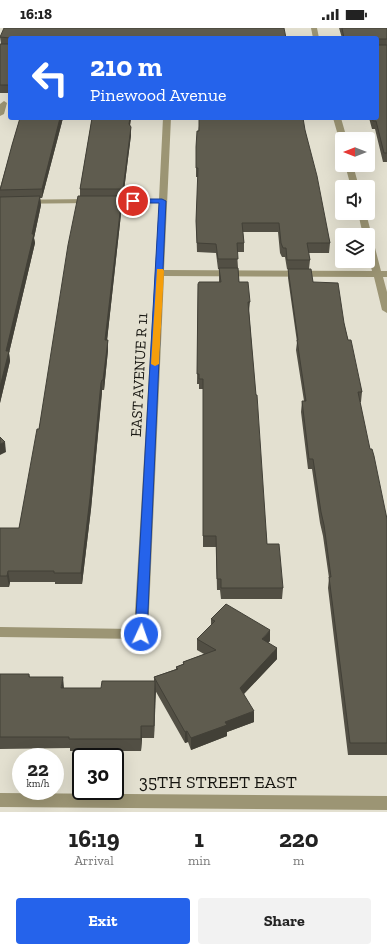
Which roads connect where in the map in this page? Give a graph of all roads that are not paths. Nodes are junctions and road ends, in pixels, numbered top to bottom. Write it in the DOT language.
graph roads {
  1 [pos="5,103"];
  2 [pos="0,114"];
  3 [pos="167,120"];
  4 [pos="338,120"];
  5 [pos="341,132"];
  6 [pos="162,201"];
  7 [pos="0,202"];
  8 [pos="375,255"];
  9 [pos="160,273"];
  10 [pos="382,274"];
  11 [pos="387,310"];
  12 [pos="0,632"];
  13 [pos="0,800"];
  14 [pos="387,803"];
  1 -- 2 [label="street"];
  3 -- 6 [label="street, EAST AVENUE R 11"];
  4 -- 5 [label="street"];
  6 -- 7 [label="street"];
  6 -- 9 [label="street, EAST AVENUE R 11"];
  8 -- 10 [label="street"];
  9 -- 10 [label="street"];
  9 -- 12 [label="street, EAST AVENUE R 11"];
  10 -- 11 [label="street"];
  13 -- 14 [label="street, 35TH STREET EAST"];
}
